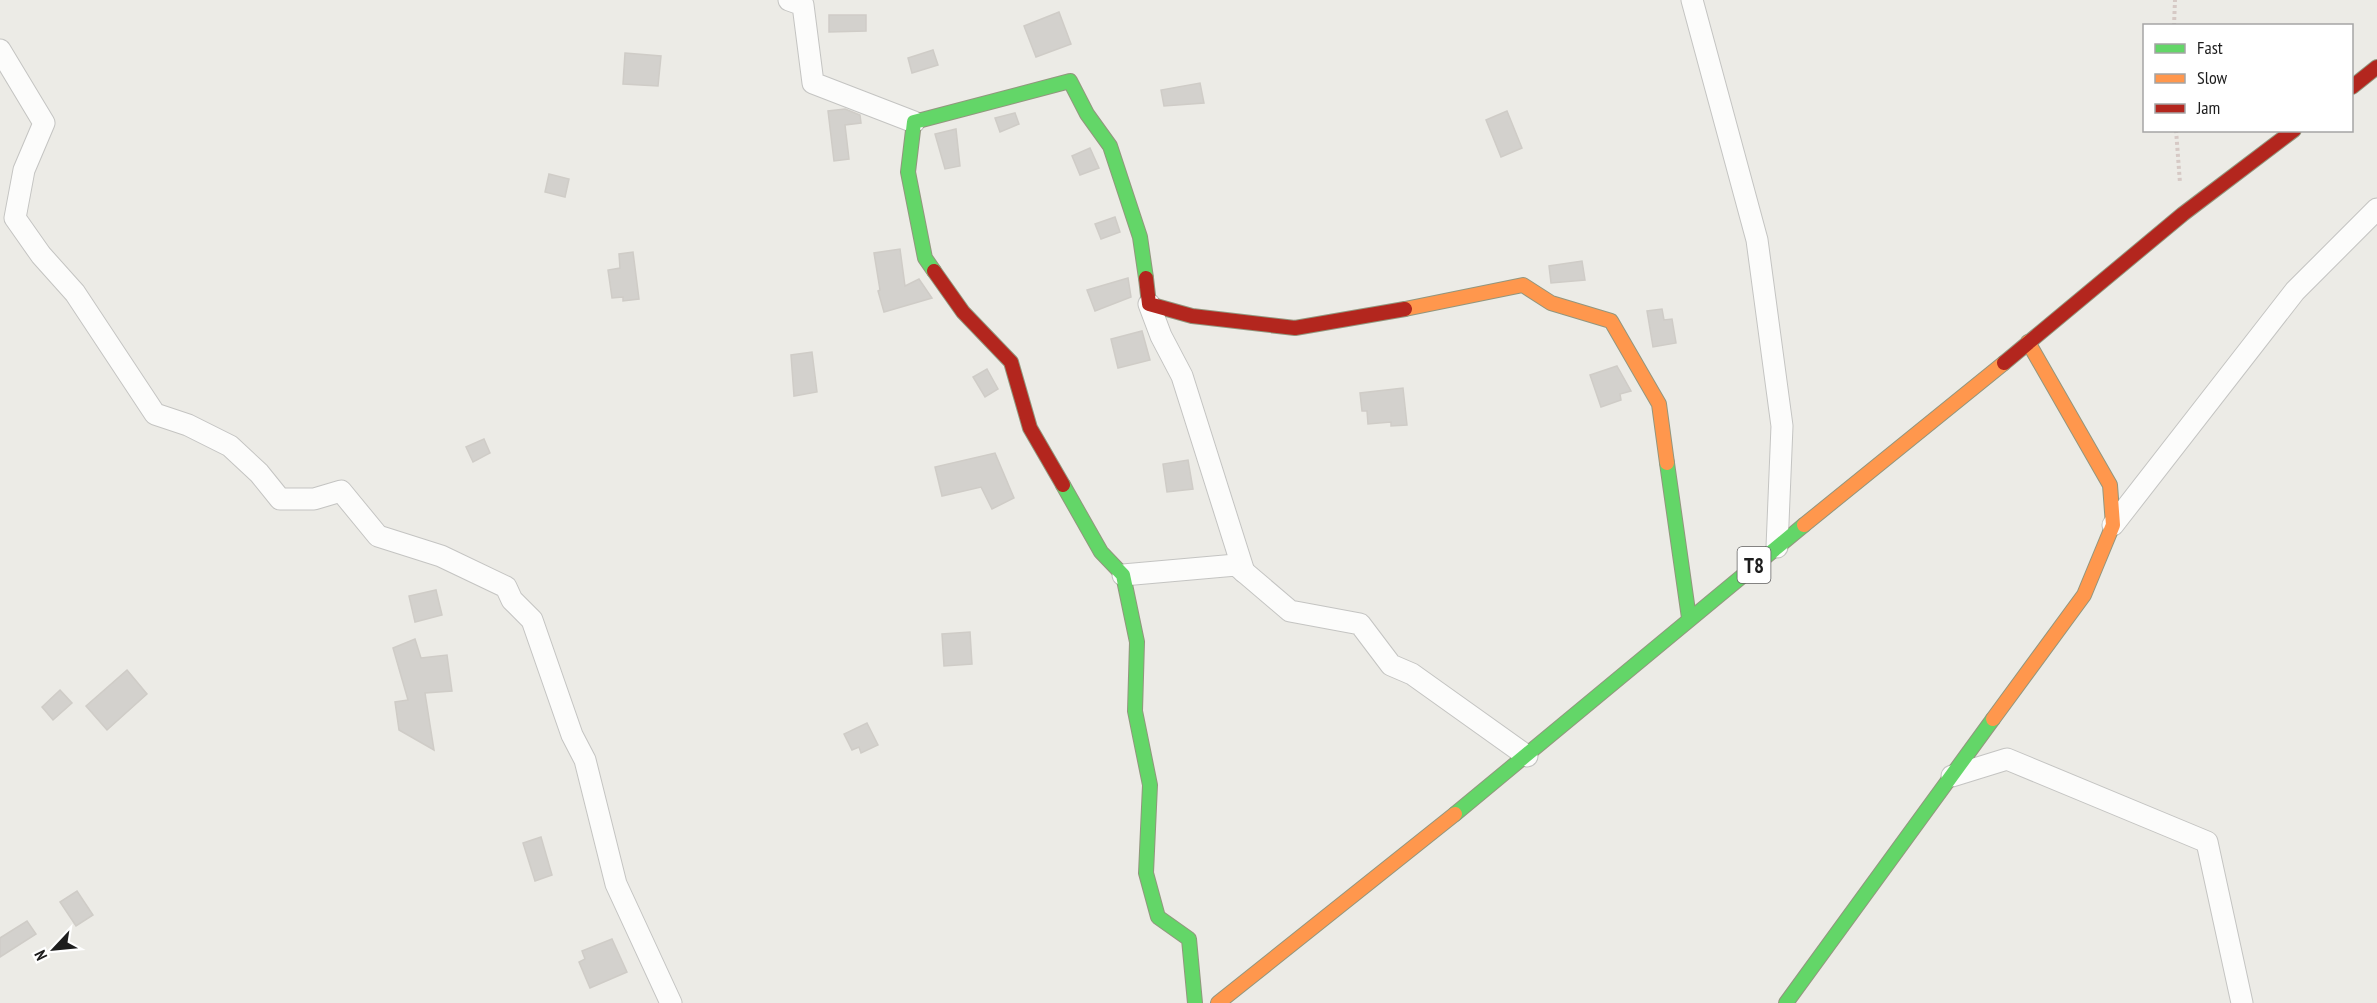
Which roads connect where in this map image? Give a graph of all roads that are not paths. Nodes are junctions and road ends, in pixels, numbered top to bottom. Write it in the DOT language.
graph roads {
  1 [pos="789,0"];
  2 [pos="1692,0"];
  3 [pos="0,50"];
  4 [pos="2377,67"];
  5 [pos="2353,86"];
  6 [pos="914,122"];
  7 [pos="2291,132"];
  8 [pos="2377,209"];
  9 [pos="1149,304"];
  10 [pos="2028,342"];
  11 [pos="2113,525"];
  12 [pos="1777,547"];
  13 [pos="1244,572"];
  14 [pos="1123,575"];
  15 [pos="1689,618"];
  16 [pos="1527,756"];
  17 [pos="1952,776"];
  18 [pos="671,1003"];
  19 [pos="1195,1003"];
  20 [pos="1218,1003"];
  21 [pos="1786,1003"];
  22 [pos="2242,1003"];
  1 -- 6 [label="street"];
  2 -- 12 [label="street"];
  3 -- 18 [label="street"];
  4 -- 5 [label="main road"];
  6 -- 9 [label="main road"];
  6 -- 14 [label="main road"];
  7 -- 10 [label="main road, T8"];
  8 -- 11 [label="street"];
  9 -- 13 [label="street"];
  9 -- 15 [label="main road"];
  10 -- 11 [label="main road"];
  10 -- 12 [label="main road, T8"];
  11 -- 17 [label="main road"];
  12 -- 15 [label="main road, T8"];
  13 -- 14 [label="street"];
  13 -- 16 [label="street"];
  14 -- 19 [label="main road"];
  15 -- 16 [label="main road, T8"];
  16 -- 20 [label="main road, T8"];
  17 -- 21 [label="main road"];
  17 -- 22 [label="street"];
}
